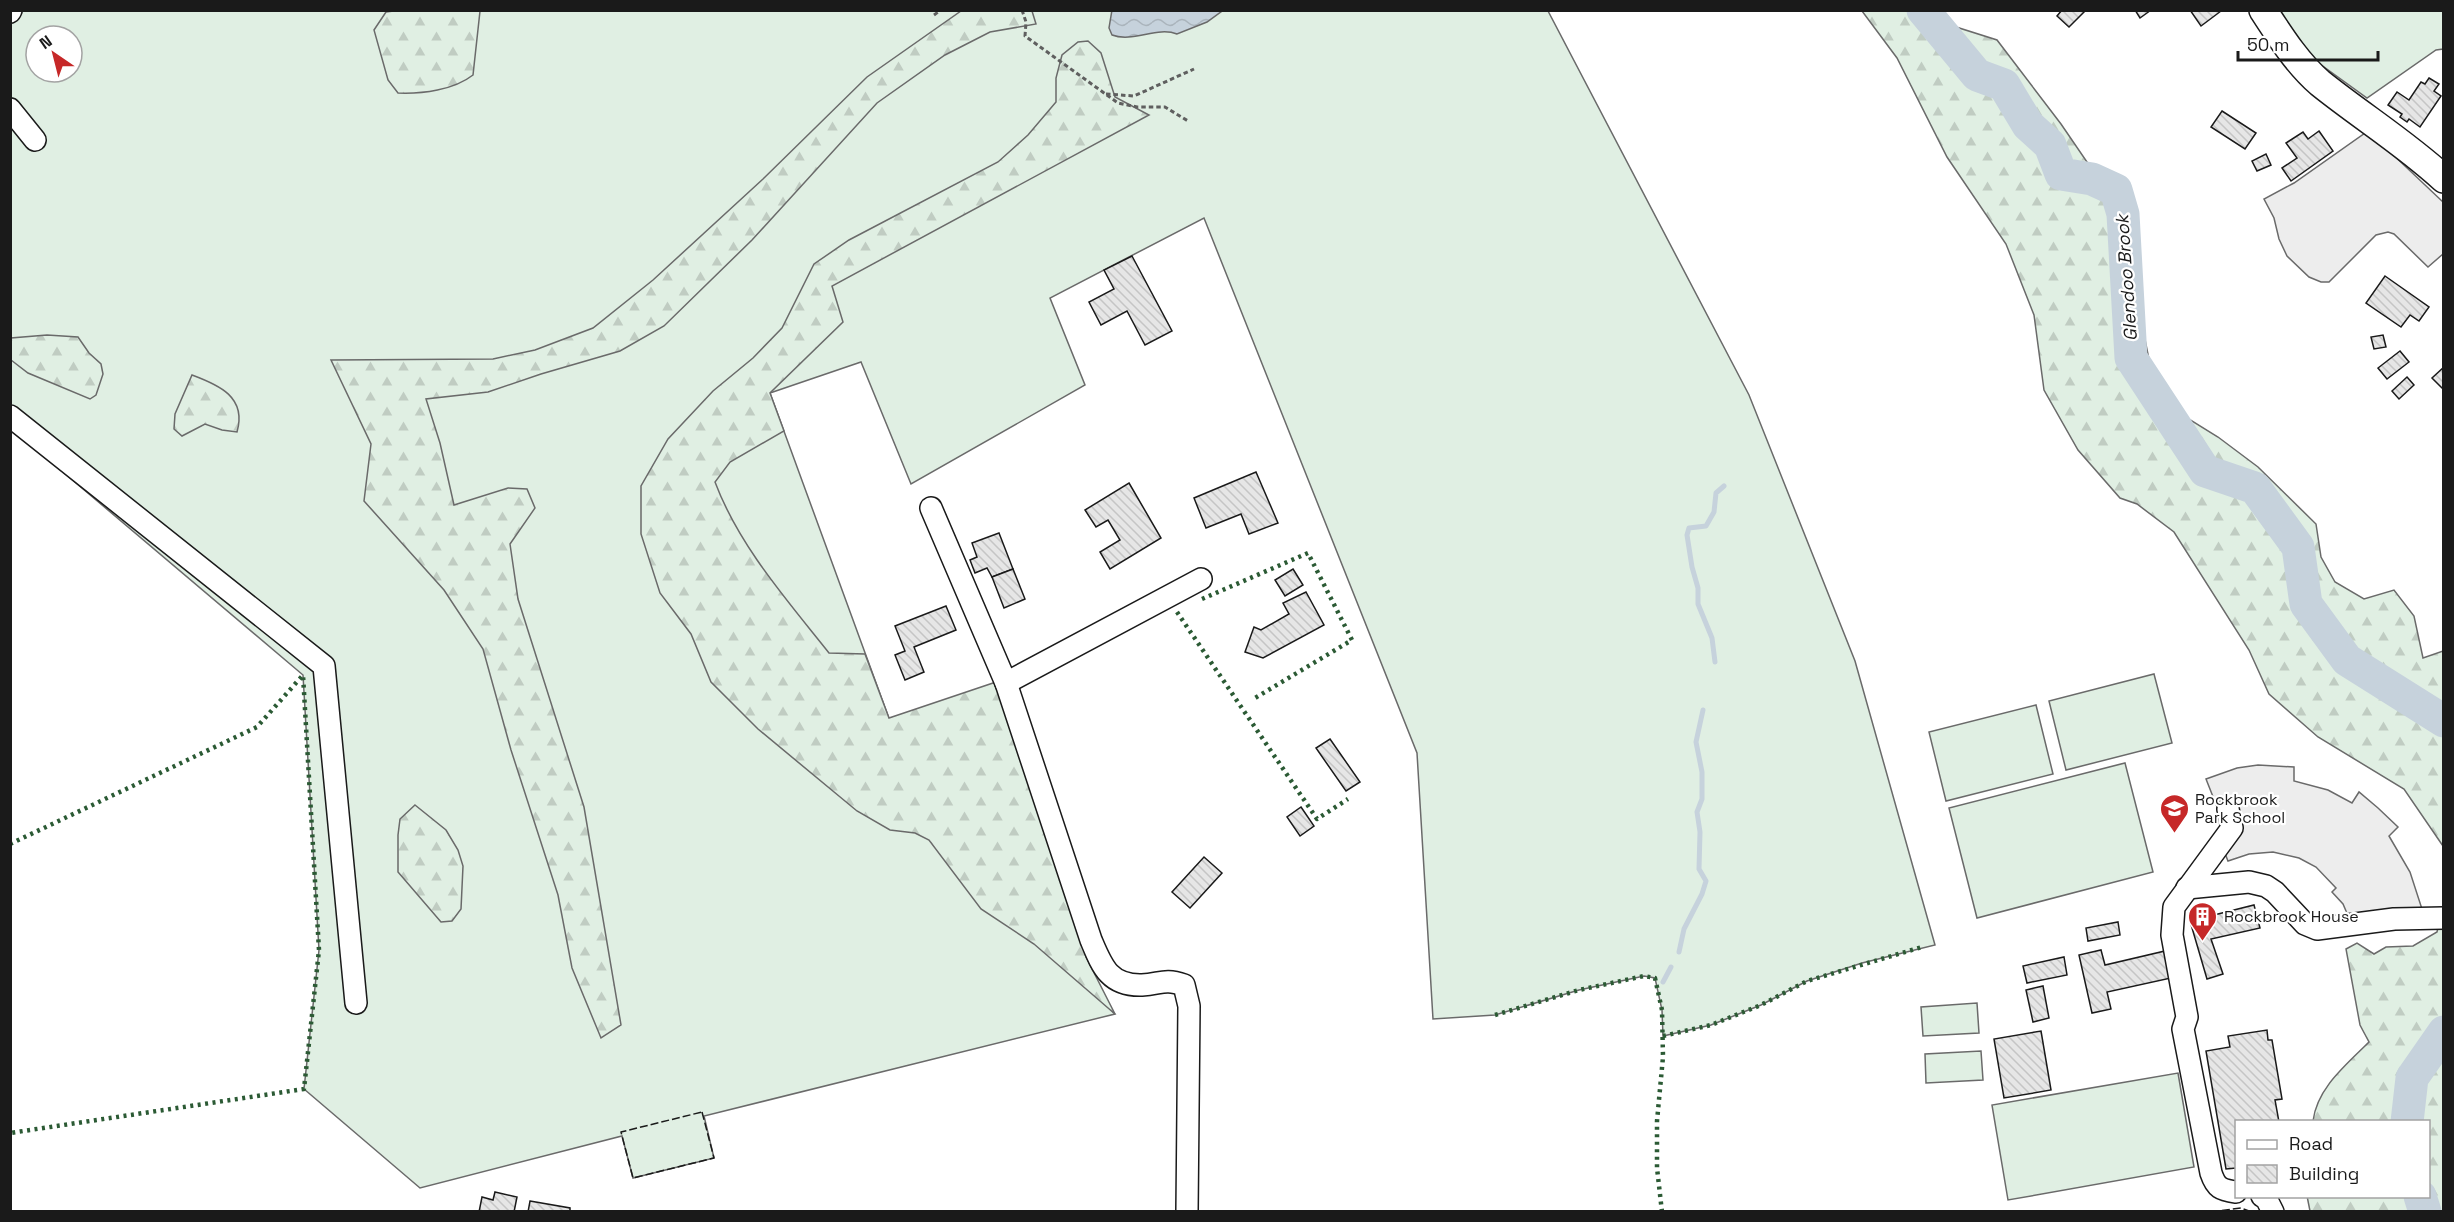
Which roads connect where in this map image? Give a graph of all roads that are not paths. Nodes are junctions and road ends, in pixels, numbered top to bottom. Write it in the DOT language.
graph roads {
  1 [pos="2263,10"];
  2 [pos="10,109"];
  3 [pos="35,141"];
  4 [pos="2444,179"];
  5 [pos="10,416"];
  6 [pos="931,508"];
  7 [pos="1201,579"];
  8 [pos="1006,683"];
  9 [pos="2230,819"];
  10 [pos="2187,888"];
  11 [pos="2444,918"];
  12 [pos="356,1003"];
  13 [pos="2235,1192"];
  14 [pos="2266,1198"];
  15 [pos="1187,1212"];
  16 [pos="2272,1212"];
  1 -- 4 [label="main road"];
  2 -- 3 [label="street"];
  5 -- 12 [label="street"];
  6 -- 8 [label="street"];
  7 -- 8 [label="street"];
  8 -- 15 [label="street"];
  9 -- 10 [label="street"];
  10 -- 11 [label="street"];
  10 -- 13 [label="street"];
  14 -- 16 [label="street"];
}
